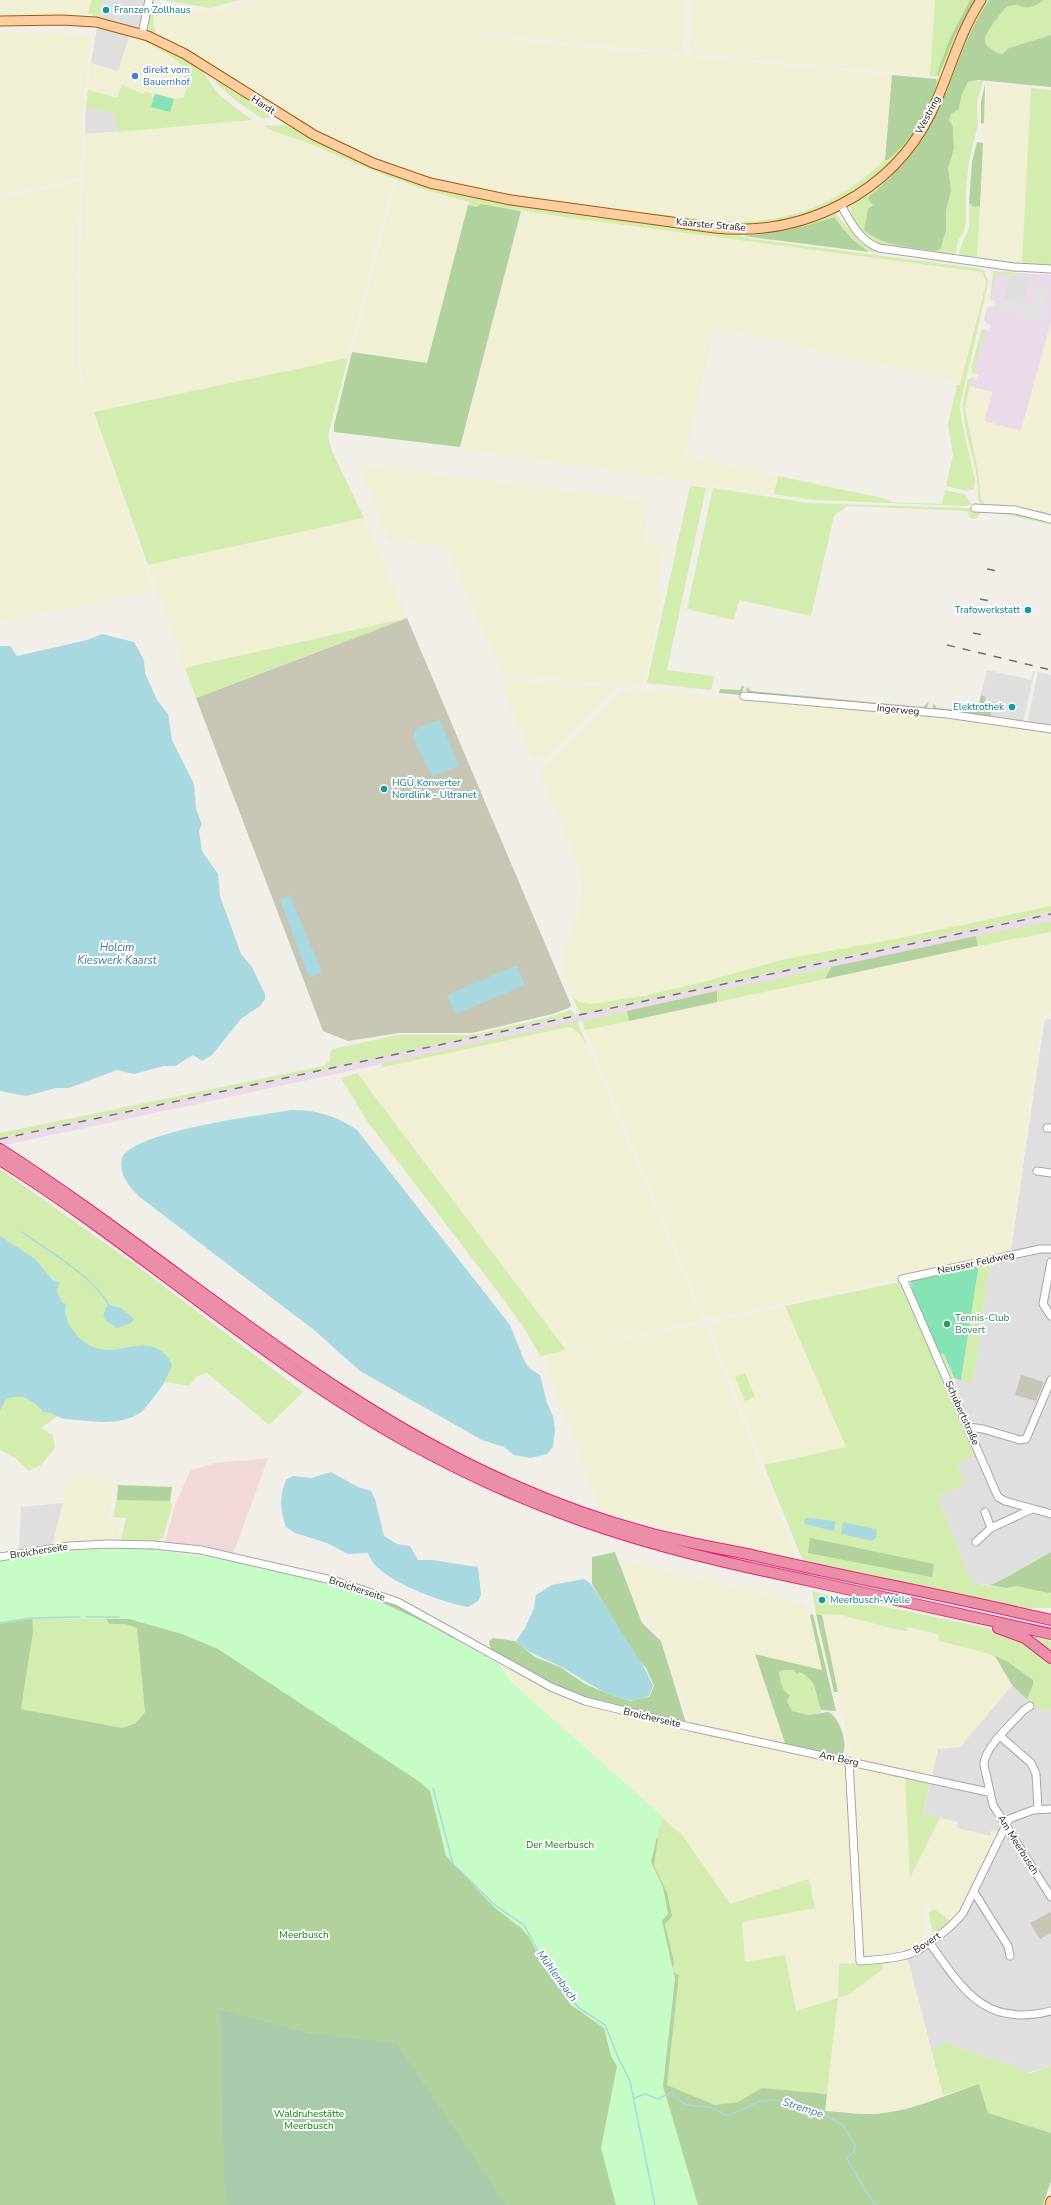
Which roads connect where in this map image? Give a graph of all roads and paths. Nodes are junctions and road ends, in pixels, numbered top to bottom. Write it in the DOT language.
graph roads {
  1 [pos="149,0"];
  2 [pos="981,0"];
  3 [pos="0,21"];
  4 [pos="142,34"];
  5 [pos="398,172"];
  6 [pos="841,205"];
  7 [pos="1051,269"];
  8 [pos="975,508"];
  9 [pos="1051,519"];
  10 [pos="744,696"];
  11 [pos="1051,729"];
  12 [pos="0,1149"];
  13 [pos="0,1160"];
  14 [pos="1037,1170"];
  15 [pos="25,1171"];
  16 [pos="1051,1173"];
  17 [pos="1051,1249"];
  18 [pos="1051,1262"];
  19 [pos="902,1279"];
  20 [pos="1051,1316"];
  21 [pos="1051,1380"];
  22 [pos="968,1428"];
  23 [pos="1032,1509"];
  24 [pos="985,1512"];
  25 [pos="1051,1514"];
  26 [pos="991,1528"];
  27 [pos="976,1542"];
  28 [pos="0,1557"];
  29 [pos="982,1605"];
  30 [pos="1051,1611"];
  31 [pos="960,1614"];
  32 [pos="1051,1620"];
  33 [pos="1051,1634"];
  34 [pos="1051,1658"];
  35 [pos="1030,1706"];
  36 [pos="690,1727"];
  37 [pos="1000,1736"];
  38 [pos="849,1761"];
  39 [pos="988,1792"];
  40 [pos="1038,1809"];
  41 [pos="1051,1809"];
  42 [pos="1005,1825"];
  43 [pos="974,1892"];
  44 [pos="1051,1897"];
  45 [pos="929,1942"];
  46 [pos="1010,1956"];
  47 [pos="1051,2011"];
  48 [pos="1051,2201"];
  49 [pos="1050,2205"];
  1 -- 4 [label="street"];
  2 -- 6 [label="main road, Westring"];
  3 -- 4 [label="main road, Hardt"];
  4 -- 5 [label="main road, Hardt"];
  5 -- 6 [label="main road, Kaarster Straße"];
  6 -- 7 [label="street"];
  8 -- 9 [label="street"];
  10 -- 11 [label="street, Ingerweg"];
  12 -- 15 [label="highway"];
  13 -- 15 [label="highway"];
  14 -- 16 [label="street"];
  15 -- 29 [label="highway"];
  15 -- 31 [label="highway"];
  17 -- 19 [label="street, Neusser Feldweg"];
  18 -- 20 [label="street"];
  19 -- 22 [label="street, Schubertstraße"];
  21 -- 22 [label="street"];
  22 -- 23 [label="street, Schubertstraße"];
  23 -- 25 [label="street, Schubertstraße"];
  23 -- 26 [label="street"];
  24 -- 26 [label="street"];
  26 -- 27 [label="street"];
  28 -- 36 [label="street, Broicherseite"];
  29 -- 30 [label="highway"];
  29 -- 32 [label="highway"];
  31 -- 33 [label="highway"];
  31 -- 34 [label="highway"];
  35 -- 37 [label="street, Am Meerbusch"];
  36 -- 38 [label="street, Am Berg"];
  37 -- 39 [label="street, Am Meerbusch"];
  37 -- 40 [label="street"];
  38 -- 39 [label="street, Am Berg"];
  38 -- 45 [label="street, Bovert"];
  39 -- 42 [label="street, Am Meerbusch"];
  40 -- 41 [label="street"];
  40 -- 42 [label="street"];
  42 -- 43 [label="street, Bovert"];
  42 -- 44 [label="street, Am Meerbusch"];
  43 -- 45 [label="street, Bovert"];
  43 -- 46 [label="street"];
  45 -- 47 [label="street"];
  48 -- 49 [label="main road"];
}
